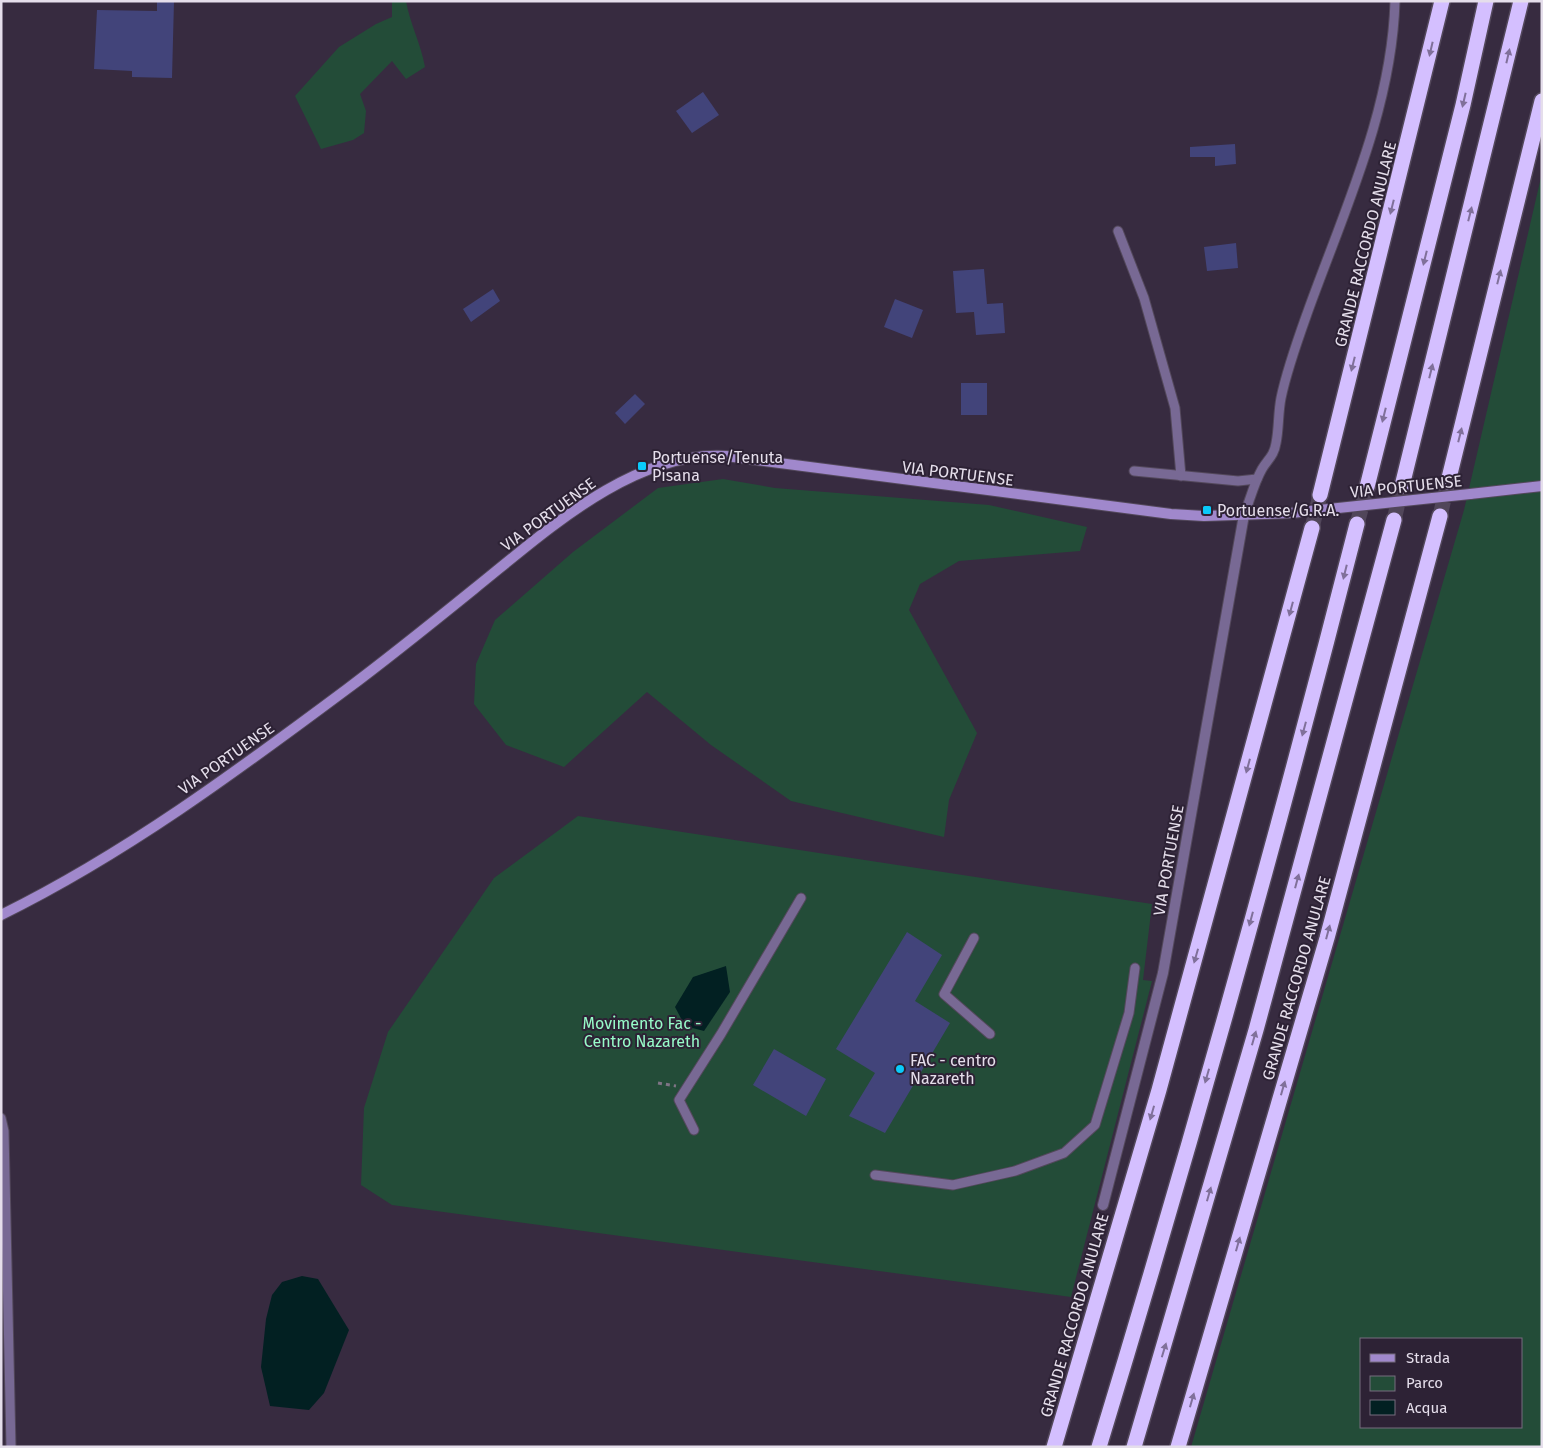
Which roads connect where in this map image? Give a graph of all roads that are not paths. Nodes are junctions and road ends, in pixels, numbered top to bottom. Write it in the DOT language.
graph roads {
  1 [pos="1395,1"];
  2 [pos="1442,1"];
  3 [pos="1486,1"];
  4 [pos="1521,1"];
  5 [pos="1542,100"];
  6 [pos="1118,231"];
  7 [pos="1134,471"];
  8 [pos="1182,476"];
  9 [pos="1257,479"];
  10 [pos="1448,482"];
  11 [pos="1402,486"];
  12 [pos="1542,486"];
  13 [pos="1367,487"];
  14 [pos="1320,495"];
  15 [pos="1244,515"];
  16 [pos="1440,516"];
  17 [pos="1394,520"];
  18 [pos="1357,524"];
  19 [pos="1312,528"];
  20 [pos="800,898"];
  21 [pos="1,915"];
  22 [pos="974,938"];
  23 [pos="1135,968"];
  24 [pos="990,1034"];
  25 [pos="1,1118"];
  26 [pos="694,1130"];
  27 [pos="875,1175"];
  28 [pos="1103,1205"];
  29 [pos="11,1447"];
  30 [pos="1054,1447"];
  31 [pos="1099,1447"];
  32 [pos="1134,1447"];
  33 [pos="1178,1447"];
  1 -- 9 [label="lane"];
  2 -- 14 [label="highway, GRANDE RACCORDO ANULARE, one-way"];
  3 -- 13 [label="highway, one-way"];
  11 -- 4 [label="highway, one-way"];
  10 -- 5 [label="highway, one-way"];
  6 -- 8 [label="lane"];
  7 -- 8 [label="lane"];
  8 -- 9 [label="lane"];
  9 -- 15 [label="lane"];
  12 -- 15 [label="main road, VIA PORTUENSE, bridge"];
  15 -- 21 [label="main road, VIA PORTUENSE"];
  15 -- 28 [label="street, VIA PORTUENSE"];
  33 -- 16 [label="highway, GRANDE RACCORDO ANULARE, one-way"];
  32 -- 17 [label="highway, GRANDE RACCORDO ANULARE, one-way"];
  18 -- 31 [label="highway, one-way"];
  19 -- 30 [label="highway, GRANDE RACCORDO ANULARE, one-way"];
  20 -- 26 [label="lane"];
  22 -- 24 [label="lane"];
  23 -- 27 [label="lane"];
  25 -- 29 [label="lane"];
}
